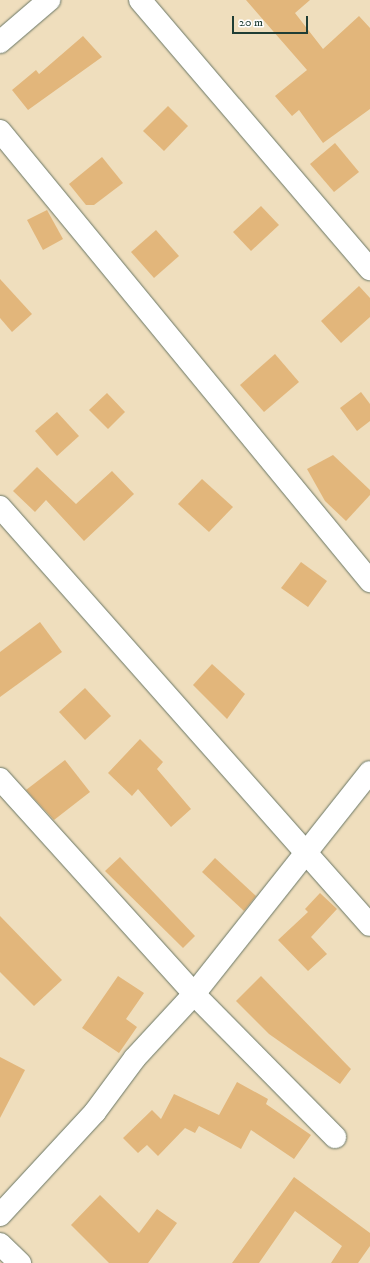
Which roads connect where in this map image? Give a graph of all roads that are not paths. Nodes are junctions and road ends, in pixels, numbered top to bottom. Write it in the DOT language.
graph roads {
  1 [pos="49,0"];
  2 [pos="140,0"];
  3 [pos="0,42"];
  4 [pos="0,131"];
  5 [pos="370,270"];
  6 [pos="0,507"];
  7 [pos="370,581"];
  8 [pos="370,772"];
  9 [pos="0,780"];
  10 [pos="304,852"];
  11 [pos="370,925"];
  12 [pos="194,994"];
  13 [pos="335,1137"];
  14 [pos="0,1215"];
  15 [pos="0,1244"];
  16 [pos="20,1263"];
  1 -- 3 [label="street"];
  2 -- 5 [label="street"];
  4 -- 7 [label="street"];
  6 -- 10 [label="street"];
  8 -- 10 [label="street"];
  9 -- 12 [label="street"];
  10 -- 11 [label="street"];
  10 -- 12 [label="street"];
  12 -- 13 [label="street"];
  12 -- 14 [label="street"];
  15 -- 16 [label="street"];
}
